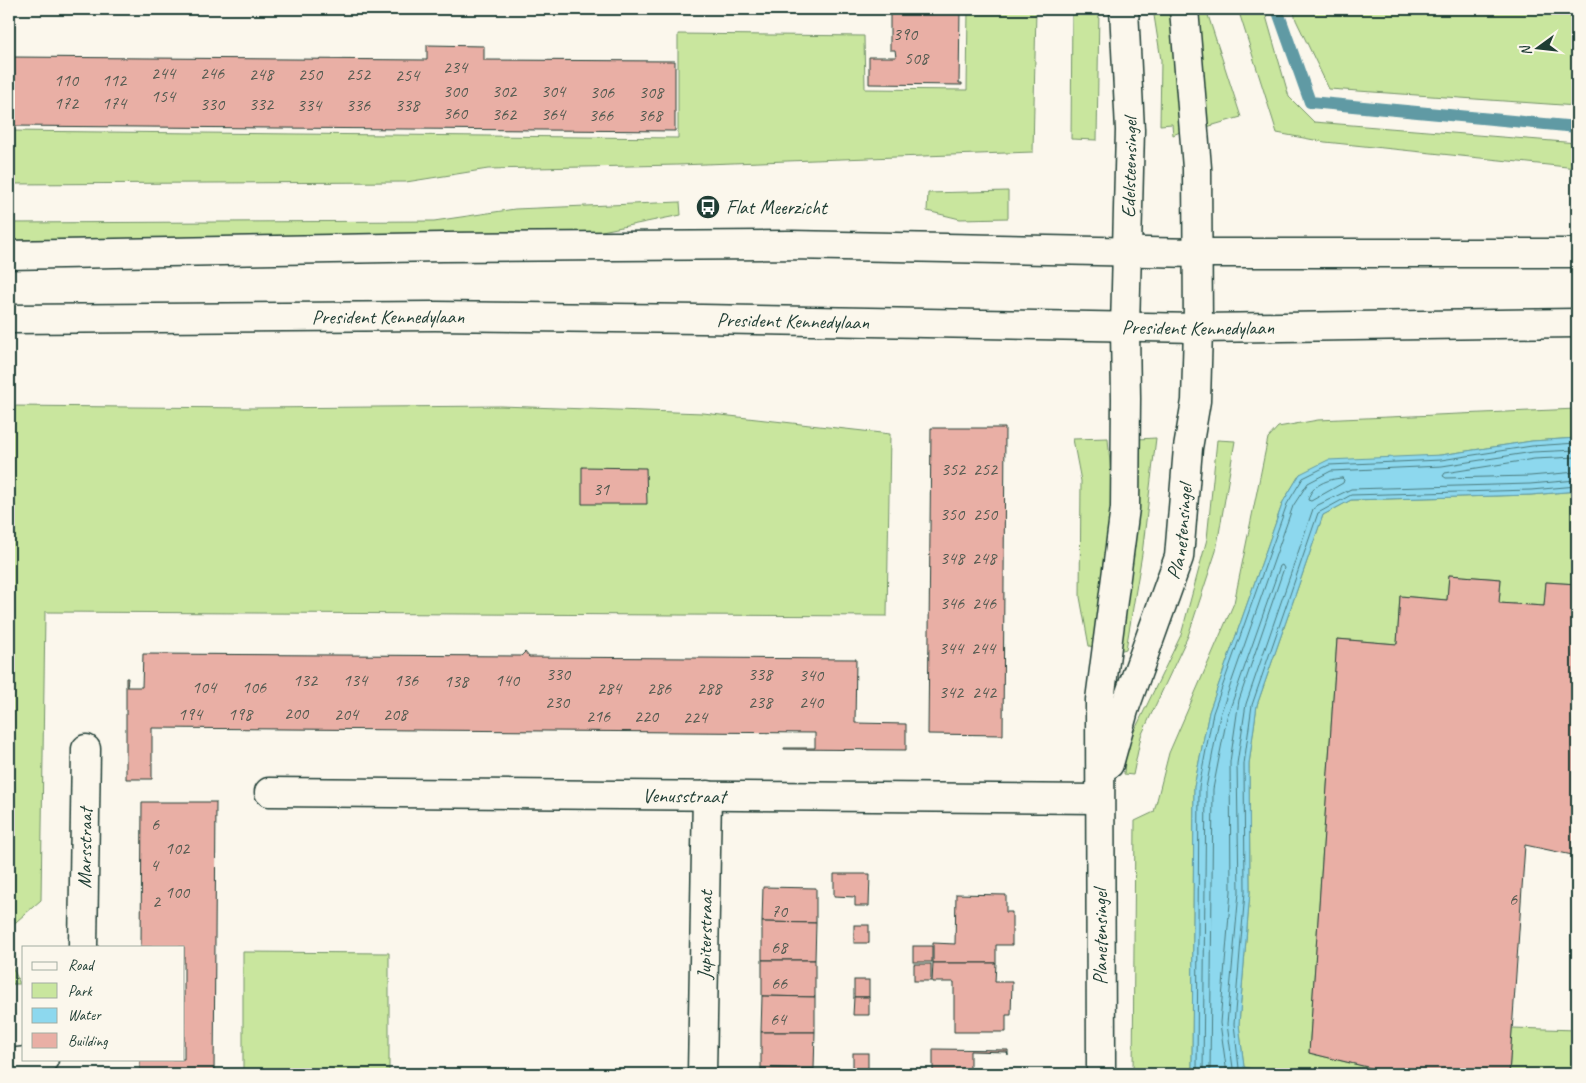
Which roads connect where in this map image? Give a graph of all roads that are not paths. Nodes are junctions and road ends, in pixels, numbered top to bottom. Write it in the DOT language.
graph roads {
  1 [pos="1124,9"];
  2 [pos="1184,9"];
  3 [pos="1127,252"];
  4 [pos="1197,253"];
  5 [pos="1577,253"];
  6 [pos="9,255"];
  7 [pos="9,319"];
  8 [pos="1577,323"];
  9 [pos="1125,328"];
  10 [pos="1198,328"];
  11 [pos="86,750"];
  12 [pos="269,792"];
  13 [pos="707,796"];
  14 [pos="1099,799"];
  15 [pos="83,946"];
  16 [pos="35,1060"];
  17 [pos="9,1063"];
  18 [pos="702,1074"];
  19 [pos="1101,1074"];
  1 -- 3 [label="street, Edelsteensingel"];
  2 -- 4 [label="street"];
  3 -- 4 [label="street"];
  3 -- 6 [label="street"];
  3 -- 9 [label="street, Edelsteensingel"];
  4 -- 5 [label="street"];
  4 -- 10 [label="street, Planetensingel"];
  7 -- 9 [label="street, President Kennedylaan"];
  8 -- 10 [label="street, President Kennedylaan"];
  9 -- 10 [label="street, President Kennedylaan"];
  9 -- 14 [label="street, Planetensingel"];
  10 -- 14 [label="street, Planetensingel"];
  11 -- 15 [label="street, Marsstraat"];
  12 -- 13 [label="street, Venusstraat"];
  13 -- 14 [label="street, Venusstraat"];
  13 -- 18 [label="street, Jupiterstraat"];
  14 -- 19 [label="street, Planetensingel"];
  16 -- 17 [label="street"];
}
